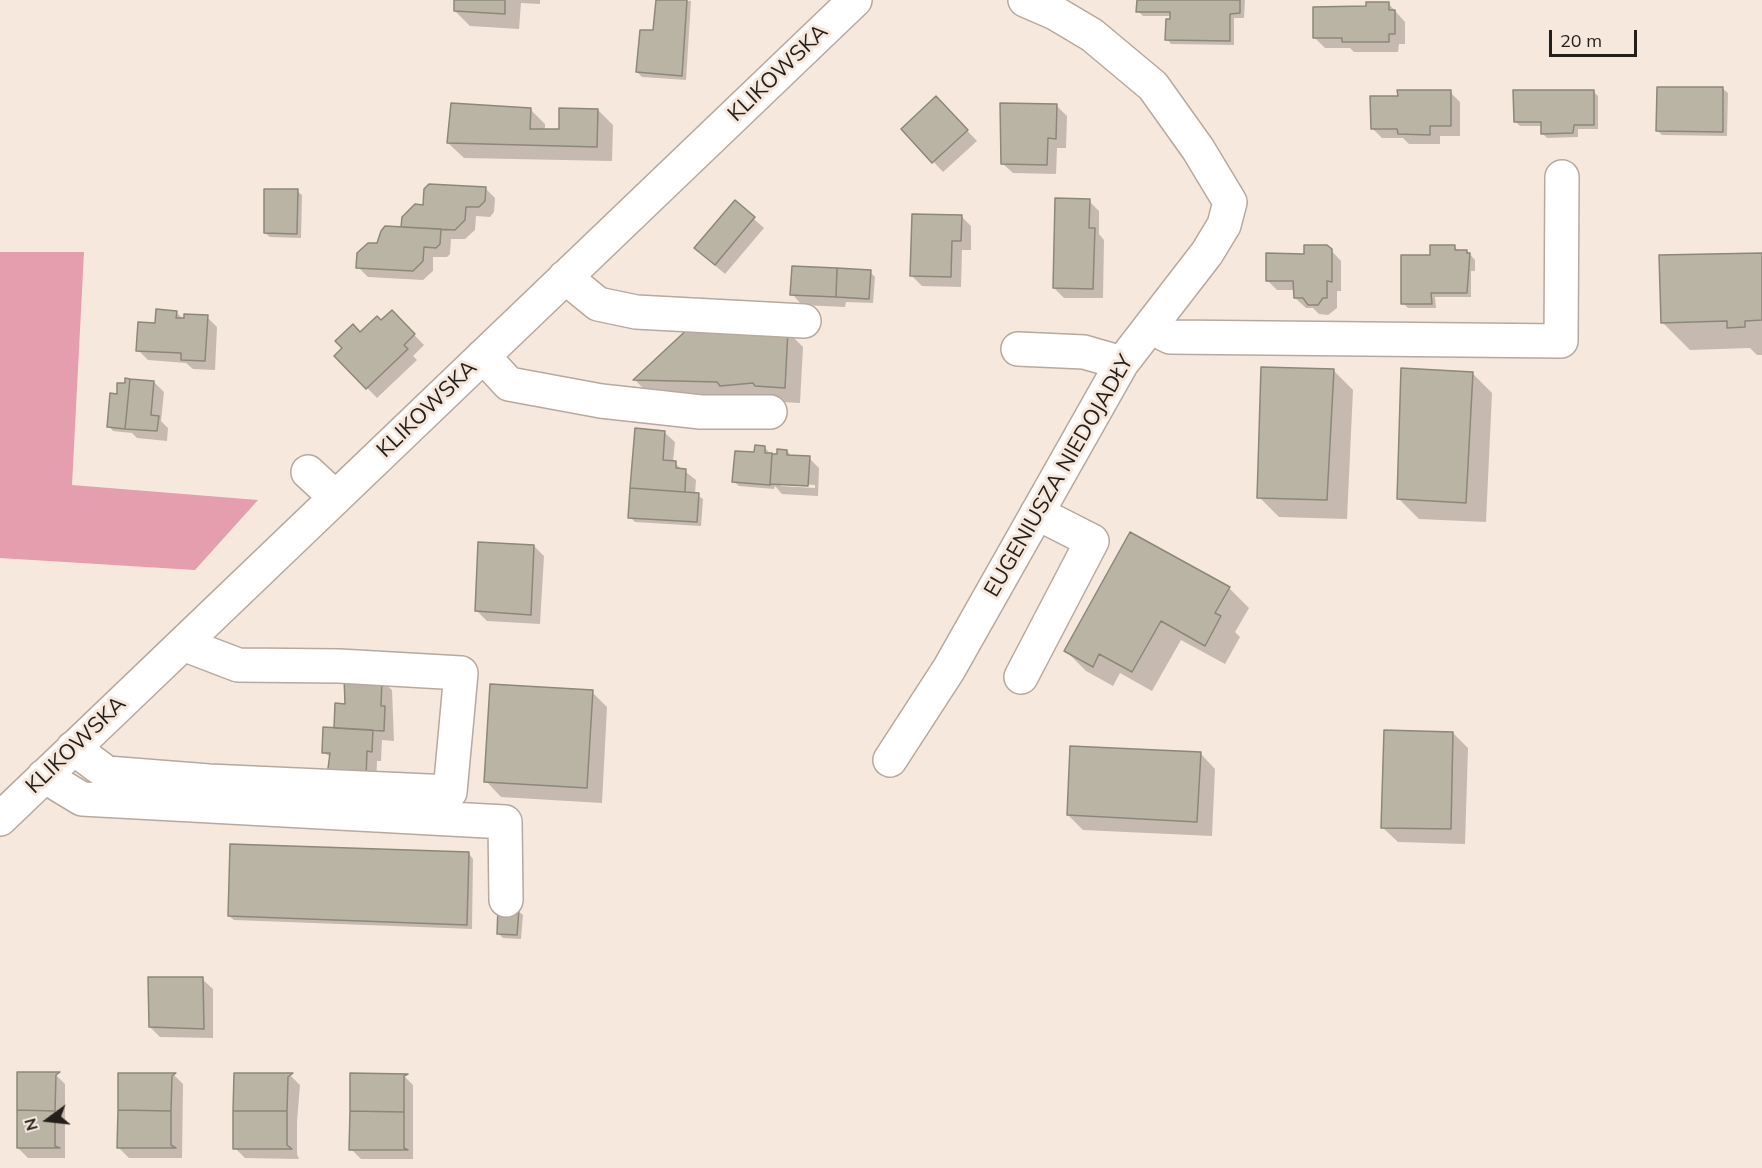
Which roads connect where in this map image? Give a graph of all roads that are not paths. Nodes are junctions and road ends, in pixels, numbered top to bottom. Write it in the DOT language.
graph roads {
  1 [pos="855,0"];
  2 [pos="1025,0"];
  3 [pos="1562,177"];
  4 [pos="565,277"];
  5 [pos="804,321"];
  6 [pos="1150,327"];
  7 [pos="1018,349"];
  8 [pos="483,356"];
  9 [pos="1122,363"];
  10 [pos="770,412"];
  11 [pos="308,472"];
  12 [pos="335,496"];
  13 [pos="1036,513"];
  14 [pos="183,644"];
  15 [pos="1021,677"];
  16 [pos="73,748"];
  17 [pos="890,760"];
  18 [pos="44,776"];
  19 [pos="0,819"];
  20 [pos="506,900"];
  1 -- 4 [label="street, KLIKOWSKA"];
  2 -- 6 [label="street, EUGENIUSZA NIEDOJADŁY"];
  3 -- 6 [label="street"];
  4 -- 5 [label="street"];
  4 -- 8 [label="street, KLIKOWSKA"];
  6 -- 9 [label="street, EUGENIUSZA NIEDOJADŁY"];
  7 -- 9 [label="street"];
  8 -- 10 [label="street"];
  8 -- 12 [label="street, KLIKOWSKA"];
  9 -- 13 [label="street, EUGENIUSZA NIEDOJADŁY"];
  11 -- 12 [label="street"];
  12 -- 14 [label="street, KLIKOWSKA"];
  13 -- 15 [label="street"];
  13 -- 17 [label="street, EUGENIUSZA NIEDOJADŁY"];
  14 -- 16 [label="street, KLIKOWSKA"];
  14 -- 16 [label="street"];
  16 -- 18 [label="street, KLIKOWSKA"];
  18 -- 19 [label="street, KLIKOWSKA"];
  18 -- 20 [label="street"];
}
